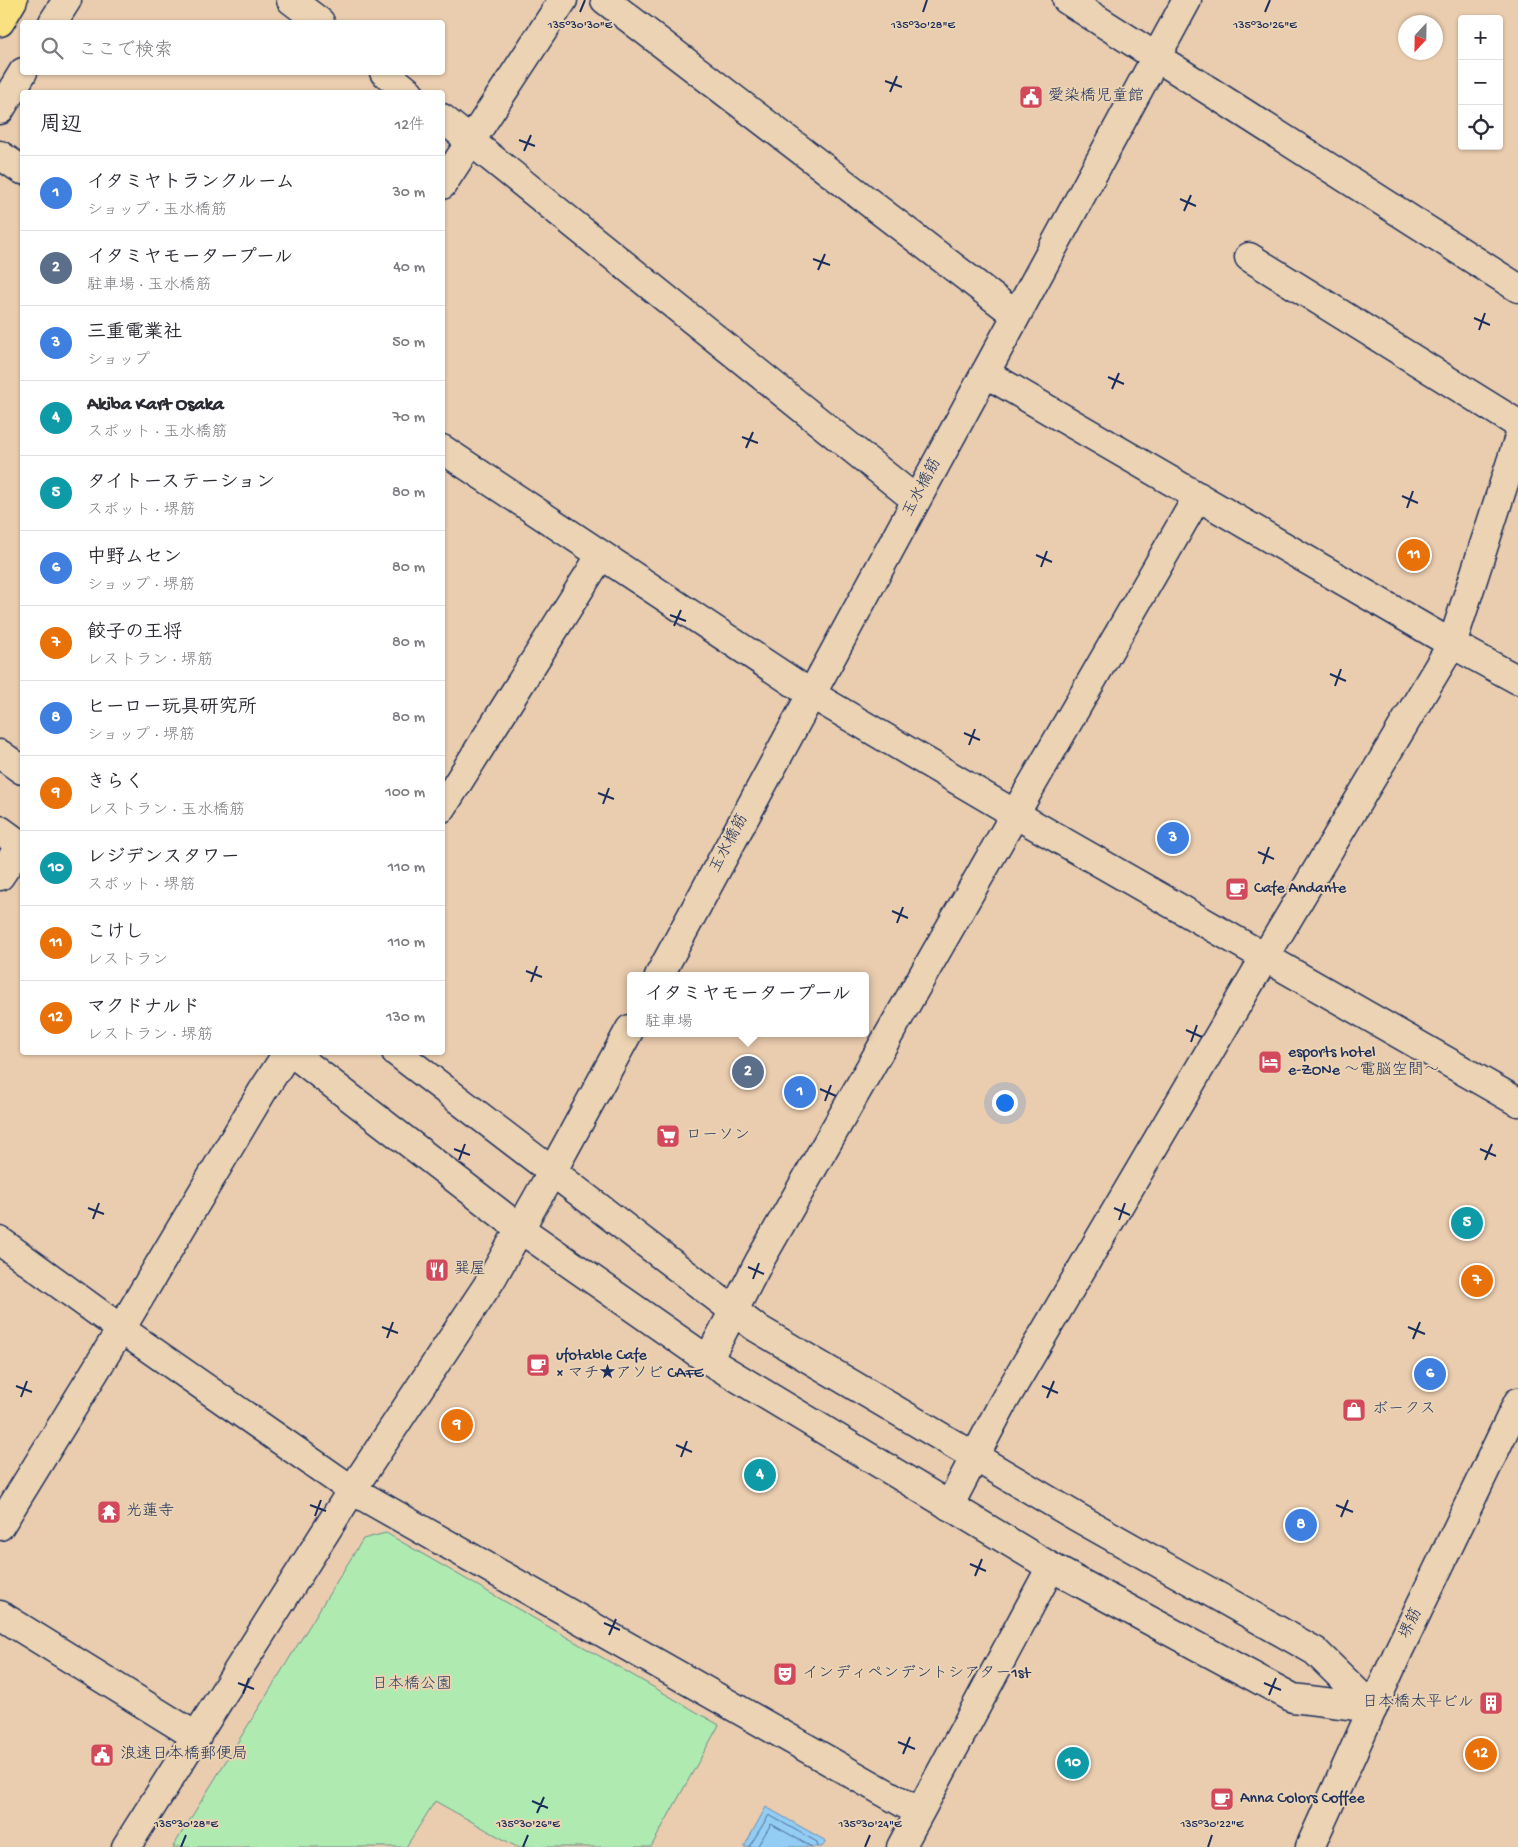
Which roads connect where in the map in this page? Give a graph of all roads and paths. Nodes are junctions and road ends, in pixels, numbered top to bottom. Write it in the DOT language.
graph roads {
  1 [pos="13,0"];
  2 [pos="67,0"];
  3 [pos="291,0"];
  4 [pos="563,0"];
  5 [pos="605,0"];
  6 [pos="1067,0"];
  7 [pos="1187,0"];
  8 [pos="54,20"];
  9 [pos="317,20"];
  10 [pos="0,22"];
  11 [pos="1155,57"];
  12 [pos="21,75"];
  13 [pos="388,75"];
  14 [pos="406,90"];
  15 [pos="0,110"];
  16 [pos="445,120"];
  17 [pos="471,141"];
  18 [pos="0,155"];
  19 [pos="20,169"];
  20 [pos="445,180"];
  21 [pos="1249,257"];
  22 [pos="1518,288"];
  23 [pos="1016,315"];
  24 [pos="985,373"];
  25 [pos="1518,424"];
  26 [pos="1518,440"];
  27 [pos="445,451"];
  28 [pos="1198,496"];
  29 [pos="916,500"];
  30 [pos="601,555"];
  31 [pos="1452,644"];
  32 [pos="1518,680"];
  33 [pos="811,694"];
  34 [pos="0,754"];
  35 [pos="20,769"];
  36 [pos="445,803"];
  37 [pos="1015,814"];
  38 [pos="16,841"];
  39 [pos="0,876"];
  40 [pos="1265,956"];
  41 [pos="661,972"];
  42 [pos="627,1034"];
  43 [pos="287,1055"];
  44 [pos="293,1055"];
  45 [pos="400,1055"];
  46 [pos="1518,1102"];
  47 [pos="552,1172"];
  48 [pos="519,1228"];
  49 [pos="0,1241"];
  50 [pos="733,1311"];
  51 [pos="121,1329"];
  52 [pos="708,1360"];
  53 [pos="1518,1402"];
  54 [pos="975,1456"];
  55 [pos="352,1490"];
  56 [pos="949,1506"];
  57 [pos="0,1526"];
  58 [pos="1050,1567"];
  59 [pos="0,1615"];
  60 [pos="1373,1708"];
  61 [pos="197,1737"];
  62 [pos="919,1812"];
  63 [pos="126,1847"];
  64 [pos="901,1847"];
  65 [pos="1310,1847"];
  1 -- 10 [label="highway"];
  2 -- 8 [label="street"];
  3 -- 9 [label="street"];
  4 -- 17 [label="street"];
  5 -- 23 [label="street"];
  6 -- 11 [label="street"];
  7 -- 11 [label="street, 玉水橋筋"];
  11 -- 22 [label="street"];
  11 -- 23 [label="street, 玉水橋筋"];
  12 -- 15 [label="street"];
  13 -- 14 [label="street"];
  16 -- 17 [label="street"];
  17 -- 20 [label="street"];
  17 -- 29 [label="street"];
  18 -- 19 [label="street"];
  21 -- 25 [label="street"];
  23 -- 24 [label="street, 玉水橋筋"];
  24 -- 28 [label="street"];
  24 -- 29 [label="street, 玉水橋筋"];
  26 -- 31 [label="street"];
  27 -- 30 [label="street"];
  28 -- 31 [label="street"];
  28 -- 37 [label="street"];
  29 -- 33 [label="street, 玉水橋筋"];
  30 -- 33 [label="street"];
  30 -- 36 [label="street"];
  31 -- 32 [label="street"];
  31 -- 40 [label="street"];
  33 -- 37 [label="street"];
  33 -- 41 [label="street, 玉水橋筋"];
  34 -- 35 [label="street"];
  37 -- 40 [label="street"];
  37 -- 50 [label="street"];
  38 -- 39 [label="street"];
  40 -- 46 [label="street"];
  40 -- 54 [label="street"];
  42 -- 47 [label="street"];
  43 -- 51 [label="street"];
  44 -- 48 [label="street"];
  45 -- 47 [label="street"];
  47 -- 48 [label="street"];
  47 -- 50 [label="street"];
  48 -- 52 [label="street"];
  48 -- 55 [label="street"];
  49 -- 51 [label="street"];
  50 -- 52 [label="street"];
  50 -- 54 [label="street"];
  51 -- 55 [label="street"];
  51 -- 57 [label="street"];
  52 -- 56 [label="street"];
  53 -- 60 [label="street, 堺筋"];
  54 -- 56 [label="street"];
  54 -- 60 [label="street"];
  55 -- 61 [label="street"];
  55 -- 62 [label="street"];
  56 -- 58 [label="street"];
  58 -- 60 [label="street"];
  58 -- 62 [label="street"];
  59 -- 61 [label="street"];
  60 -- 65 [label="street, 堺筋"];
  61 -- 63 [label="street"];
  62 -- 64 [label="street"];
}
